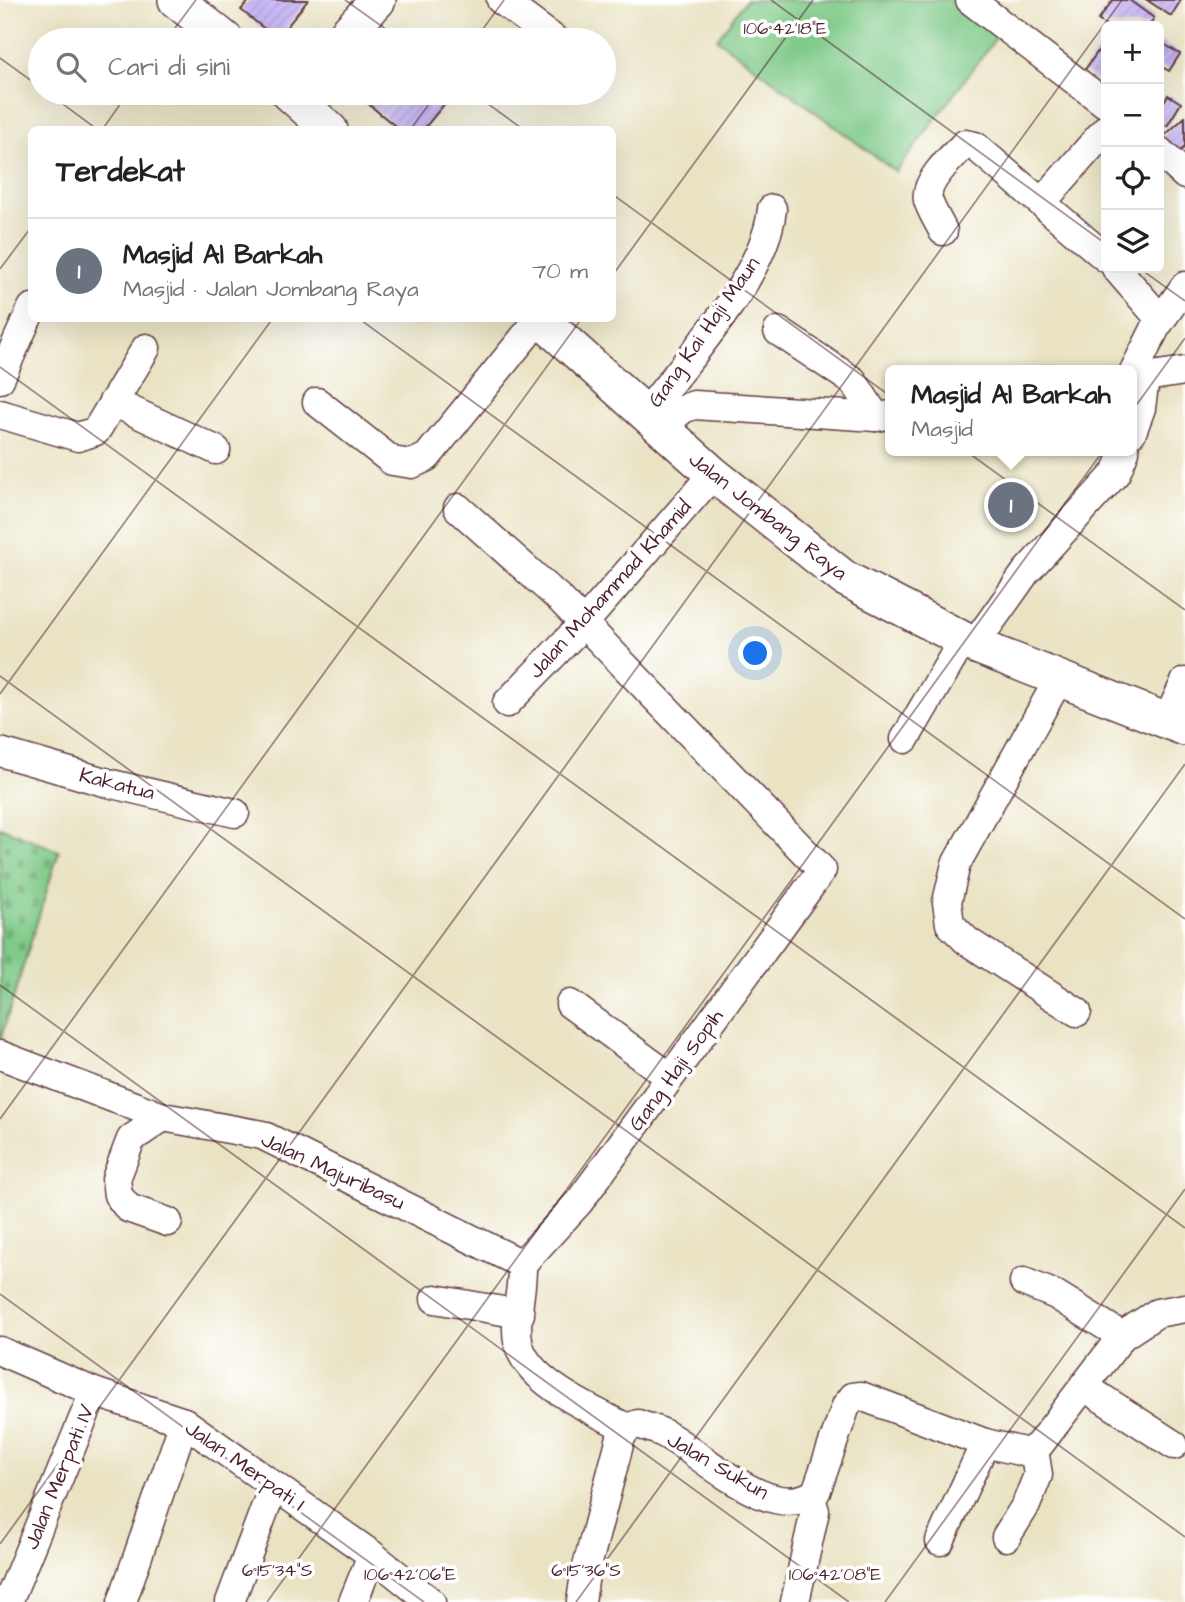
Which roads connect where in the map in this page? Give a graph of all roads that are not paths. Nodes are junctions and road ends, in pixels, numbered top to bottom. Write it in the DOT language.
graph roads {
  1 [pos="176,0"];
  2 [pos="378,0"];
  3 [pos="501,0"];
  4 [pos="970,0"];
  5 [pos="211,28"];
  6 [pos="352,28"];
  7 [pos="539,28"];
  8 [pos="1101,100"];
  9 [pos="304,105"];
  10 [pos="326,126"];
  11 [pos="1101,135"];
  12 [pos="1164,156"];
  13 [pos="1185,175"];
  14 [pos="1043,201"];
  15 [pos="772,209"];
  16 [pos="943,231"];
  17 [pos="1101,253"];
  18 [pos="1120,273"];
  19 [pos="1185,286"];
  20 [pos="28,317"];
  21 [pos="1161,320"];
  22 [pos="537,322"];
  23 [pos="542,322"];
  24 [pos="778,331"];
  25 [pos="146,348"];
  26 [pos="1185,371"];
  27 [pos="1137,375"];
  28 [pos="1137,377"];
  29 [pos="0,379"];
  30 [pos="1137,383"];
  31 [pos="113,402"];
  32 [pos="317,402"];
  33 [pos="0,414"];
  34 [pos="883,416"];
  35 [pos="1137,419"];
  36 [pos="653,422"];
  37 [pos="216,450"];
  38 [pos="1123,456"];
  39 [pos="713,474"];
  40 [pos="458,508"];
  41 [pos="584,623"];
  42 [pos="969,643"];
  43 [pos="1060,677"];
  44 [pos="1185,682"];
  45 [pos="507,703"];
  46 [pos="1176,725"];
  47 [pos="905,739"];
  48 [pos="0,752"];
  49 [pos="236,813"];
  50 [pos="570,1004"];
  51 [pos="1077,1012"];
  52 [pos="0,1055"];
  53 [pos="670,1077"];
  54 [pos="163,1117"];
  55 [pos="168,1222"];
  56 [pos="522,1264"];
  57 [pos="1024,1282"];
  58 [pos="435,1299"];
  59 [pos="1185,1308"];
  60 [pos="520,1314"];
  61 [pos="1122,1336"];
  62 [pos="0,1351"];
  63 [pos="1083,1386"];
  64 [pos="94,1392"];
  65 [pos="184,1422"];
  66 [pos="627,1429"];
  67 [pos="985,1443"];
  68 [pos="1174,1445"];
  69 [pos="1034,1449"];
  70 [pos="272,1487"];
  71 [pos="810,1497"];
  72 [pos="1006,1537"];
  73 [pos="940,1541"];
  74 [pos="372,1555"];
  75 [pos="8,1602"];
  76 [pos="122,1602"];
  77 [pos="230,1602"];
  78 [pos="353,1602"];
  79 [pos="431,1602"];
  80 [pos="582,1602"];
  81 [pos="796,1602"];
  1 -- 5 [label="main road"];
  2 -- 6 [label="main road"];
  3 -- 7 [label="street"];
  4 -- 8 [label="street"];
  9 -- 10 [label="main road"];
  11 -- 14 [label="street"];
  12 -- 13 [label="street"];
  14 -- 16 [label="street"];
  14 -- 17 [label="street"];
  15 -- 36 [label="street, Gang Kai Haji Maun"];
  18 -- 21 [label="street"];
  19 -- 21 [label="street"];
  20 -- 29 [label="street"];
  21 -- 27 [label="street"];
  22 -- 32 [label="street"];
  23 -- 36 [label="main road, Jalan Jombang Raya"];
  24 -- 34 [label="street"];
  25 -- 31 [label="street"];
  26 -- 28 [label="street"];
  30 -- 35 [label="street"];
  31 -- 33 [label="street"];
  31 -- 37 [label="street"];
  34 -- 36 [label="street"];
  36 -- 39 [label="main road, Jalan Jombang Raya"];
  38 -- 42 [label="street"];
  39 -- 41 [label="street, Jalan Mohammad Khamid"];
  39 -- 42 [label="main road, Jalan Jombang Raya"];
  40 -- 41 [label="street"];
  41 -- 45 [label="street, Jalan Mohammad Khamid"];
  41 -- 53 [label="street, Gang Haji Sopih"];
  42 -- 43 [label="main road, Jalan Jombang Raya"];
  42 -- 47 [label="street"];
  43 -- 46 [label="main road, Jalan Jombang Raya"];
  43 -- 51 [label="street"];
  44 -- 46 [label="street"];
  48 -- 49 [label="street, Kakatua"];
  50 -- 53 [label="street"];
  52 -- 54 [label="street, Jalan Majuribasu"];
  53 -- 56 [label="street, Gang Haji Sopih"];
  54 -- 55 [label="street"];
  54 -- 56 [label="street, Jalan Majuribasu"];
  56 -- 60 [label="street, Jalan Sukun"];
  57 -- 61 [label="street"];
  58 -- 60 [label="street"];
  59 -- 61 [label="street"];
  60 -- 66 [label="street, Jalan Sukun"];
  61 -- 63 [label="street"];
  62 -- 64 [label="street, Jalan Merpati I"];
  63 -- 68 [label="street"];
  63 -- 69 [label="street"];
  64 -- 65 [label="street, Jalan Merpati I"];
  64 -- 75 [label="street, Jalan Merpati IV"];
  65 -- 70 [label="street, Jalan Merpati I"];
  65 -- 76 [label="street"];
  66 -- 71 [label="street, Jalan Sukun"];
  66 -- 80 [label="street"];
  67 -- 69 [label="street"];
  67 -- 71 [label="street"];
  67 -- 73 [label="street"];
  69 -- 72 [label="street"];
  70 -- 74 [label="street, Jalan Merpati I"];
  70 -- 77 [label="street"];
  71 -- 81 [label="street"];
  74 -- 78 [label="street"];
  74 -- 79 [label="street, Jalan Merpati I"];
}
